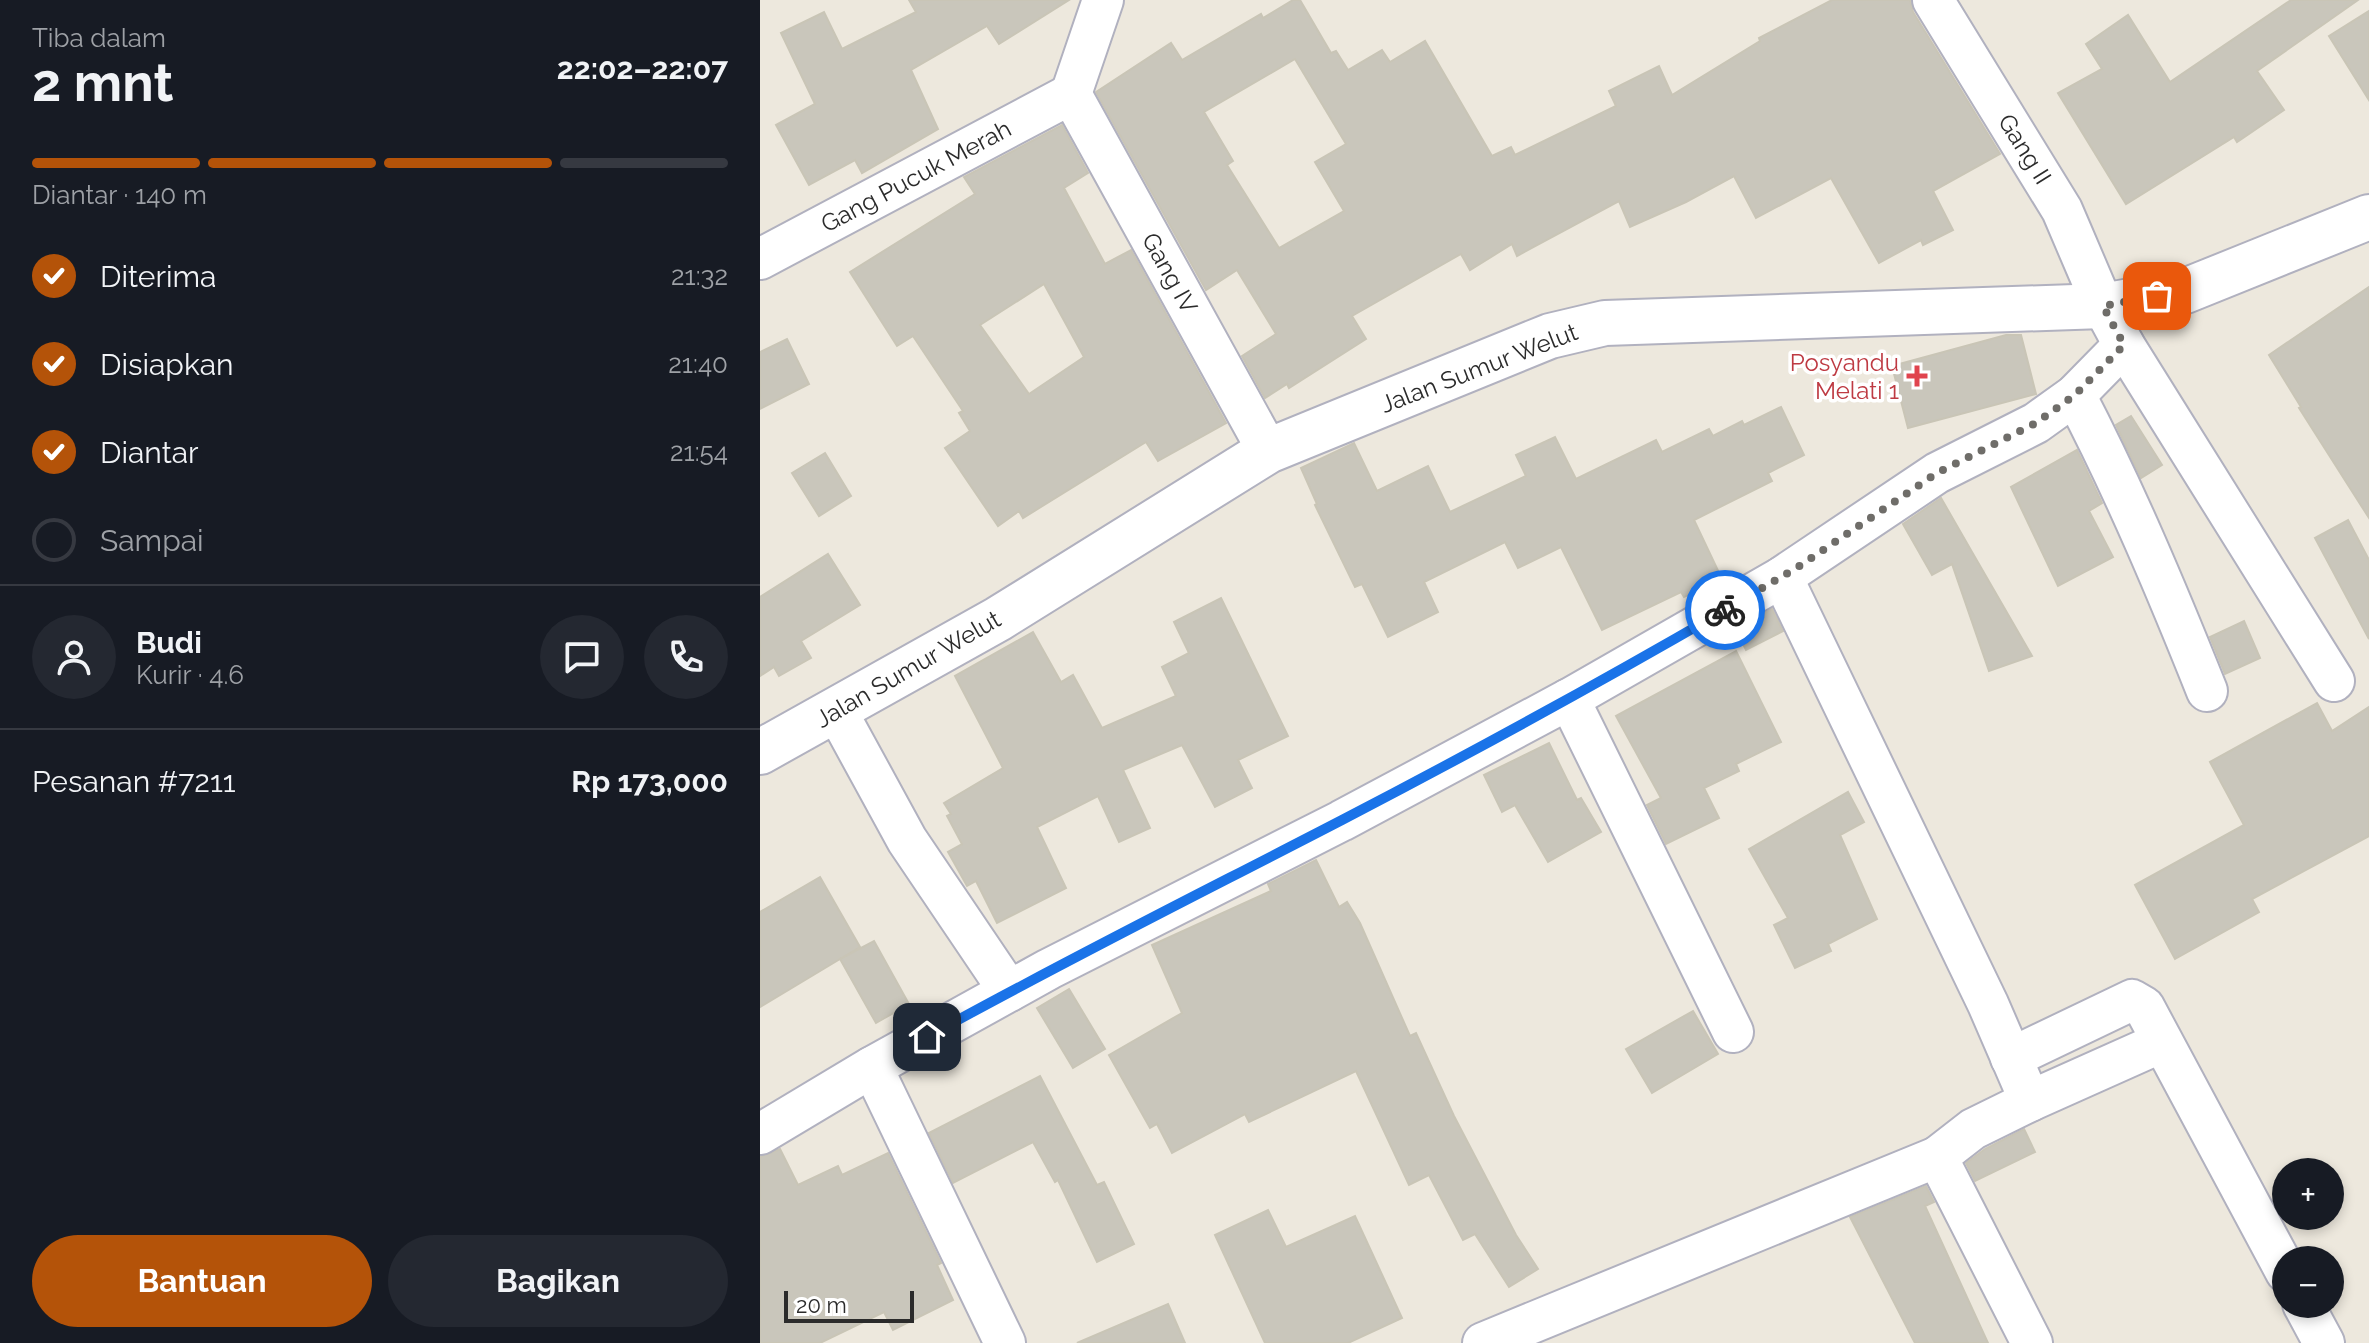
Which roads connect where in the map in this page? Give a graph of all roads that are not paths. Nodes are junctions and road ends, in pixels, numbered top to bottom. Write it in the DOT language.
graph roads {
  1 [pos="1103,0"];
  2 [pos="1933,0"];
  3 [pos="1071,94"];
  4 [pos="2369,217"];
  5 [pos="760,259"];
  6 [pos="2103,306"];
  7 [pos="2124,345"];
  8 [pos="2075,395"];
  9 [pos="1268,451"];
  10 [pos="1782,577"];
  11 [pos="2334,681"];
  12 [pos="2207,691"];
  13 [pos="1569,699"];
  14 [pos="836,710"];
  15 [pos="760,752"];
  16 [pos="1009,991"];
  17 [pos="1733,1032"];
  18 [pos="2162,1042"];
  19 [pos="2011,1058"];
  20 [pos="872,1067"];
  21 [pos="2030,1101"];
  22 [pos="760,1134"];
  23 [pos="1937,1157"];
  24 [pos="2272,1246"];
  25 [pos="2311,1318"];
  26 [pos="1005,1343"];
  27 [pos="1483,1343"];
  28 [pos="2032,1343"];
  29 [pos="2324,1343"];
  1 -- 3 [label="street"];
  2 -- 6 [label="street, Gang II"];
  3 -- 5 [label="street, Gang Pucuk Merah"];
  3 -- 9 [label="street, Gang IV"];
  4 -- 6 [label="street, Jalan Sumur Welut"];
  6 -- 7 [label="street, Gang II"];
  6 -- 9 [label="street, Jalan Sumur Welut"];
  7 -- 8 [label="street"];
  7 -- 11 [label="street, Gang II"];
  8 -- 10 [label="street"];
  8 -- 12 [label="street"];
  9 -- 14 [label="street, Jalan Sumur Welut"];
  10 -- 13 [label="street"];
  10 -- 19 [label="street"];
  13 -- 16 [label="street"];
  13 -- 17 [label="street"];
  14 -- 15 [label="street, Jalan Sumur Welut"];
  14 -- 16 [label="street"];
  16 -- 20 [label="street"];
  18 -- 19 [label="street"];
  18 -- 21 [label="street"];
  18 -- 24 [label="street"];
  19 -- 21 [label="street"];
  20 -- 22 [label="street"];
  20 -- 26 [label="street"];
  21 -- 23 [label="street"];
  23 -- 27 [label="street"];
  23 -- 28 [label="street"];
  25 -- 29 [label="street"];
}
